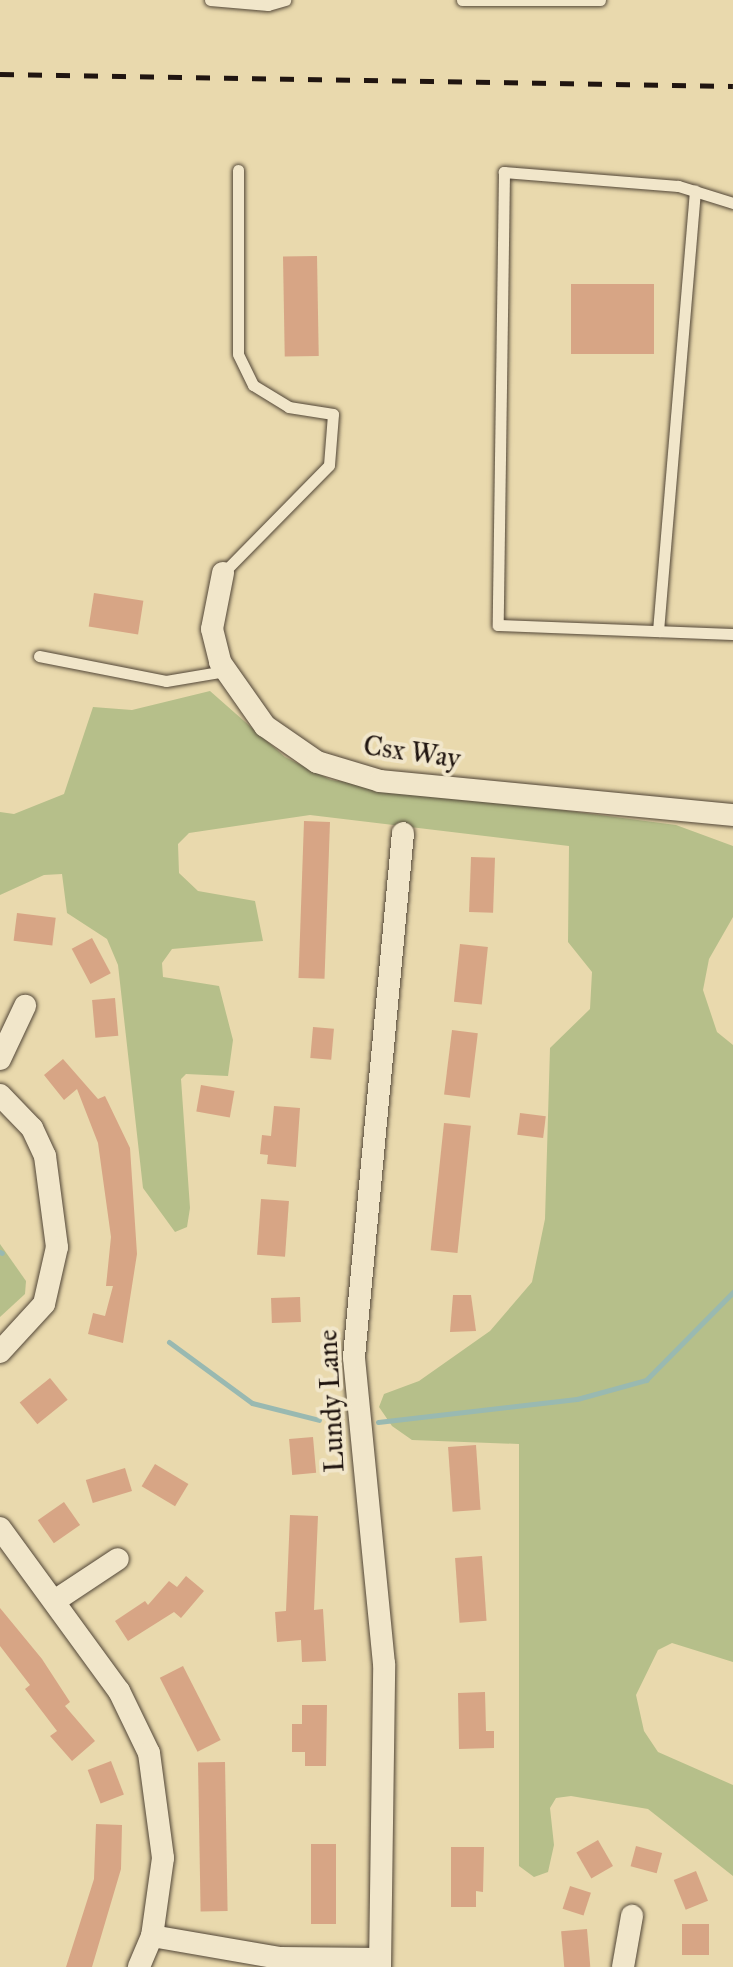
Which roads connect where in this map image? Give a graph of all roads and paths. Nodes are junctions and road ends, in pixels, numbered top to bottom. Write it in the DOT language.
graph roads {
  1 [pos="210,0"];
  2 [pos="285,0"];
  3 [pos="462,0"];
  4 [pos="601,0"];
  5 [pos="238,170"];
  6 [pos="695,191"];
  7 [pos="733,203"];
  8 [pos="223,573"];
  9 [pos="658,631"];
  10 [pos="733,634"];
  11 [pos="39,656"];
  12 [pos="225,671"];
  13 [pos="733,815"];
  14 [pos="403,833"];
  15 [pos="25,1006"];
  16 [pos="0,1059"];
  17 [pos="0,1095"];
  18 [pos="0,1352"];
  19 [pos="0,1528"];
  20 [pos="118,1559"];
  21 [pos="56,1600"];
  22 [pos="632,1916"];
  23 [pos="152,1936"];
  24 [pos="380,1963"];
  25 [pos="139,1967"];
  26 [pos="623,1967"];
  1 -- 2 [label="lane"];
  3 -- 4 [label="lane"];
  5 -- 8 [label="lane"];
  6 -- 7 [label="lane"];
  6 -- 9 [label="lane"];
  6 -- 9 [label="lane"];
  8 -- 12 [label="street, Csx Way"];
  9 -- 10 [label="lane"];
  11 -- 12 [label="lane"];
  12 -- 13 [label="street, Csx Way"];
  14 -- 24 [label="street, Lundy Lane"];
  15 -- 16 [label="street"];
  17 -- 18 [label="street"];
  19 -- 21 [label="street"];
  20 -- 21 [label="street"];
  21 -- 23 [label="street"];
  22 -- 26 [label="street"];
  23 -- 24 [label="street"];
  23 -- 25 [label="street"];
}
